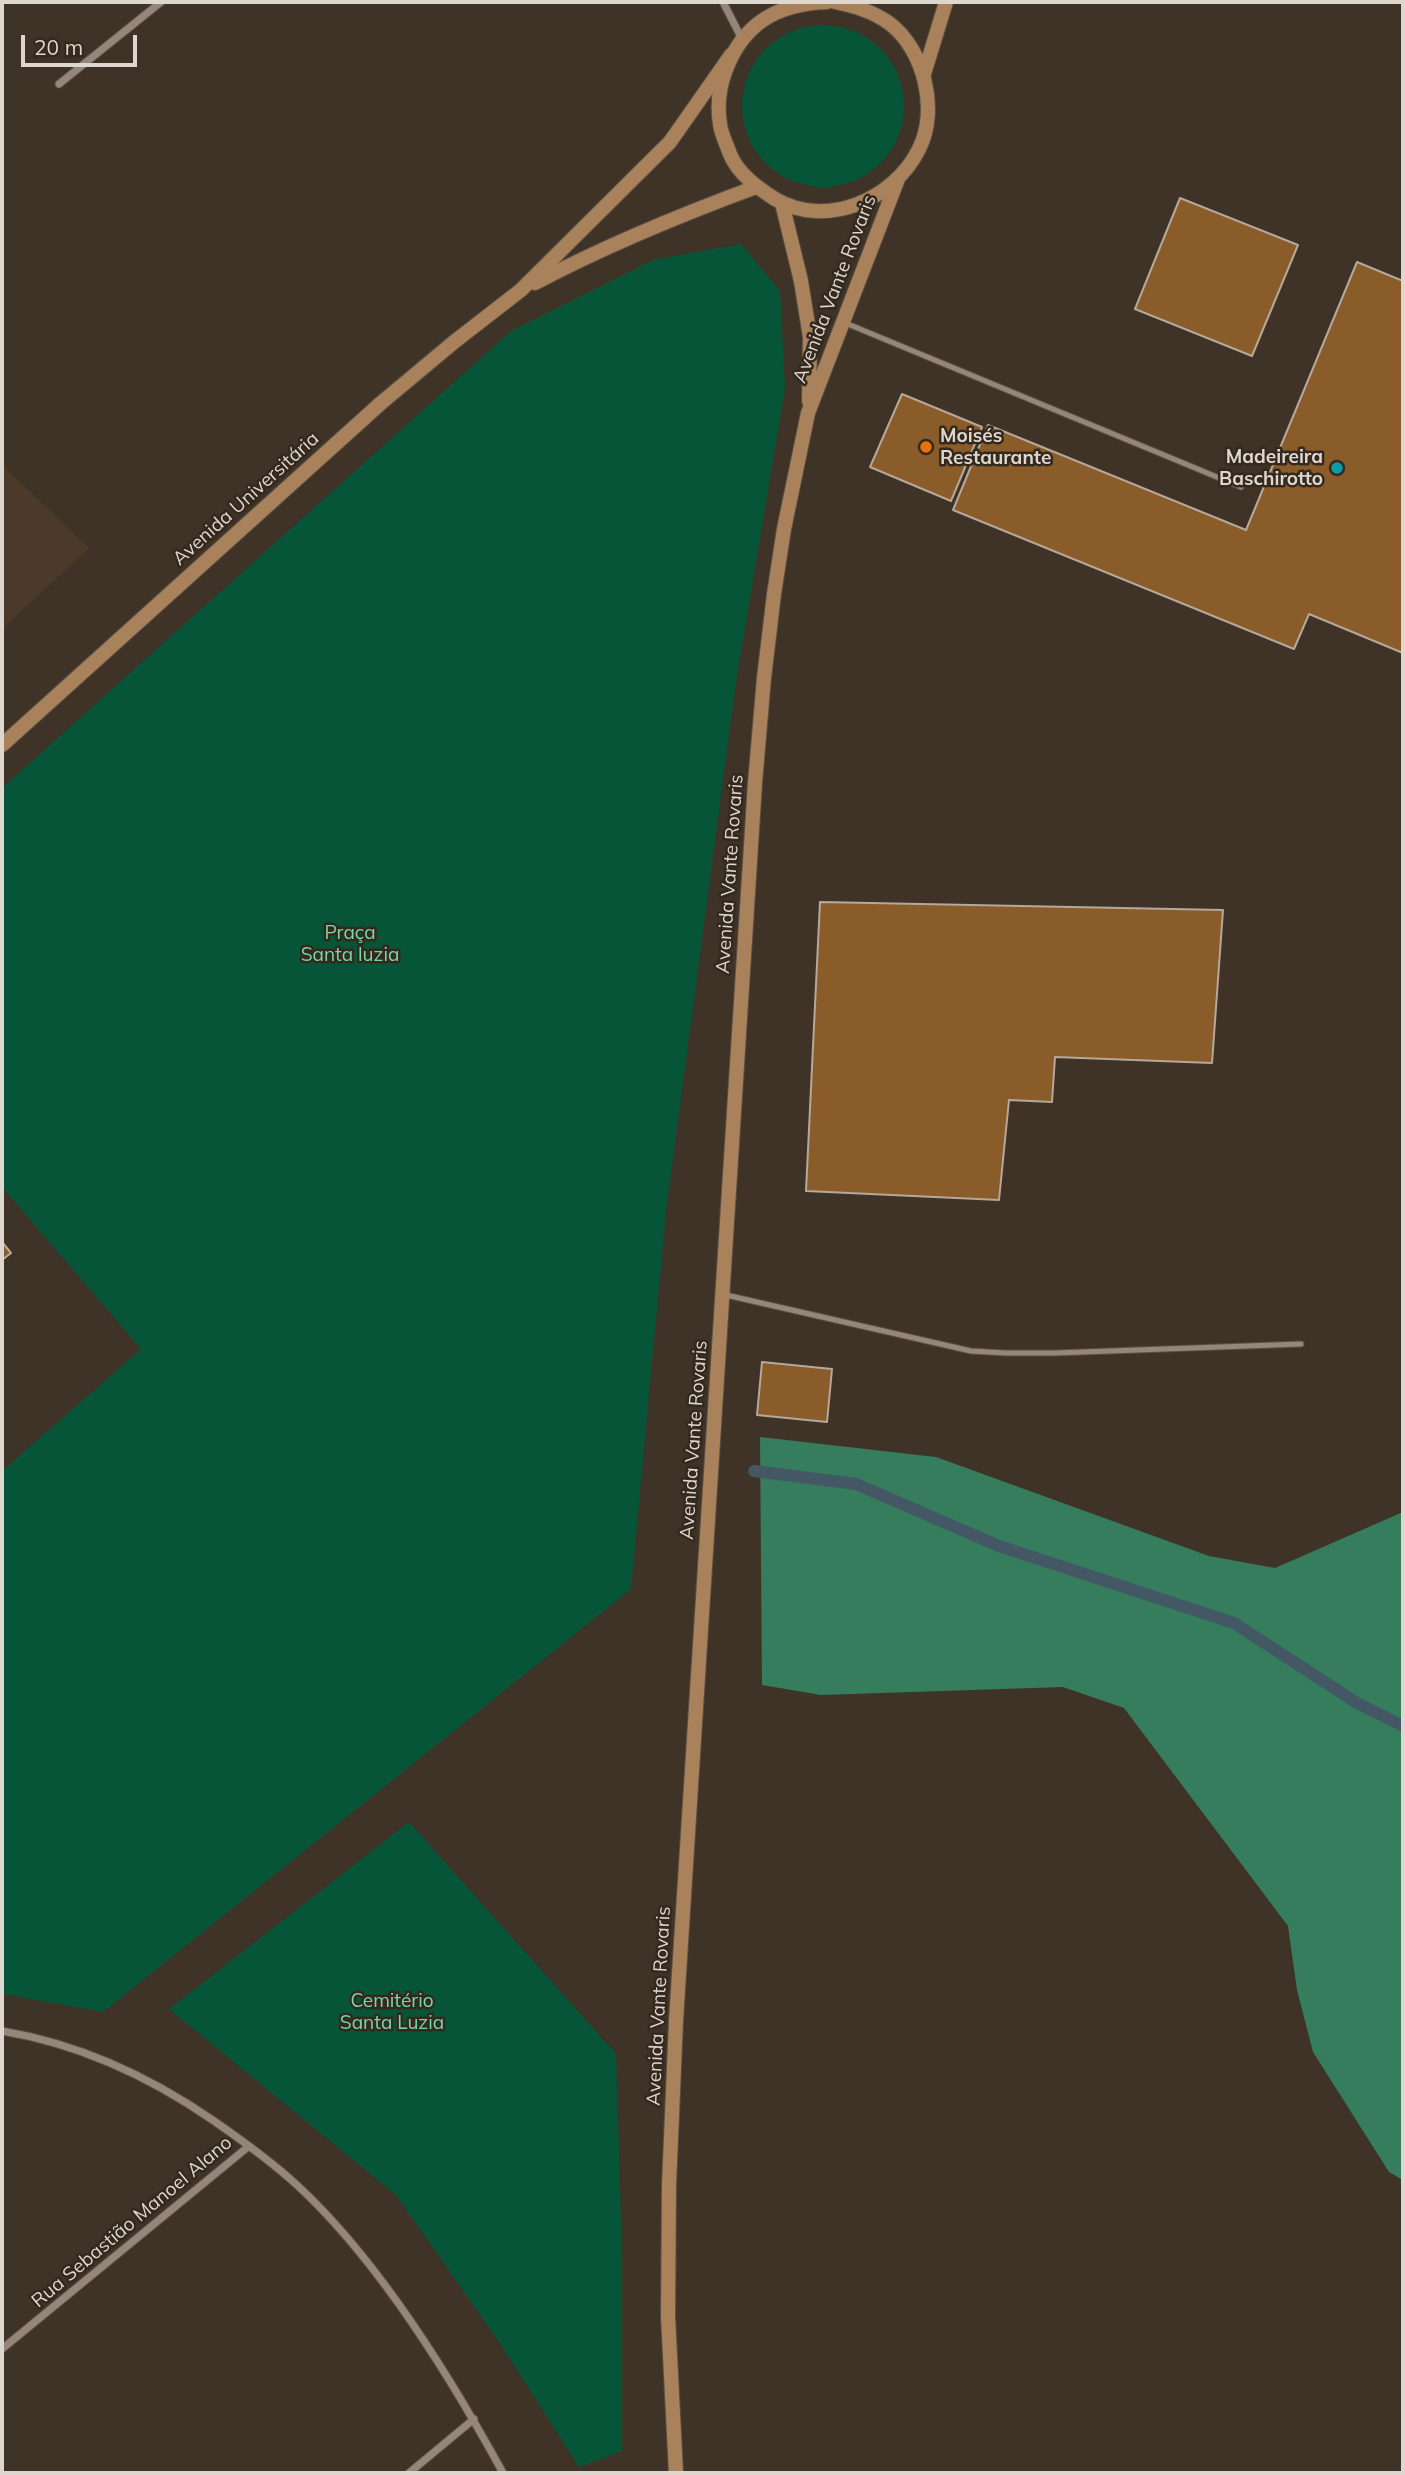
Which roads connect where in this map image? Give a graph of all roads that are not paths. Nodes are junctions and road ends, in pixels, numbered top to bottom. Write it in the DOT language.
graph roads {
  1 [pos="161,2"];
  2 [pos="723,2"];
  3 [pos="827,2"];
  4 [pos="835,2"];
  5 [pos="946,2"];
  6 [pos="797,3"];
  7 [pos="742,39"];
  8 [pos="732,55"];
  9 [pos="924,74"];
  10 [pos="59,84"];
  11 [pos="898,179"];
  12 [pos="756,187"];
  13 [pos="782,203"];
  14 [pos="521,290"];
  15 [pos="843,322"];
  16 [pos="808,413"];
  17 [pos="1241,487"];
  18 [pos="2,745"];
  19 [pos="722,1294"];
  20 [pos="1301,1344"];
  21 [pos="2,2031"];
  22 [pos="249,2146"];
  23 [pos="2,2350"];
  24 [pos="474,2419"];
  25 [pos="409,2473"];
  26 [pos="503,2473"];
  27 [pos="676,2473"];
  1 -- 10 [label="street"];
  2 -- 7 [label="street"];
  3 -- 6 [label="main road"];
  4 -- 9 [label="main road"];
  5 -- 9 [label="main road"];
  6 -- 7 [label="main road"];
  7 -- 8 [label="main road"];
  8 -- 12 [label="main road"];
  8 -- 14 [label="main road, Avenida Universitária"];
  9 -- 11 [label="main road"];
  11 -- 13 [label="main road"];
  11 -- 15 [label="main road, Avenida Vante Rovaris"];
  12 -- 13 [label="main road"];
  12 -- 14 [label="main road, Avenida Universitária"];
  13 -- 16 [label="main road, Avenida Vante Rovaris"];
  14 -- 18 [label="main road, Avenida Universitária"];
  15 -- 16 [label="main road, Avenida Vante Rovaris"];
  15 -- 17 [label="lane"];
  16 -- 19 [label="main road, Avenida Vante Rovaris"];
  19 -- 20 [label="lane"];
  19 -- 27 [label="main road, Avenida Vante Rovaris"];
  21 -- 22 [label="street"];
  22 -- 23 [label="street, Rua Sebastião Manoel Alano"];
  22 -- 24 [label="street"];
  24 -- 25 [label="street"];
  24 -- 26 [label="street"];
}
